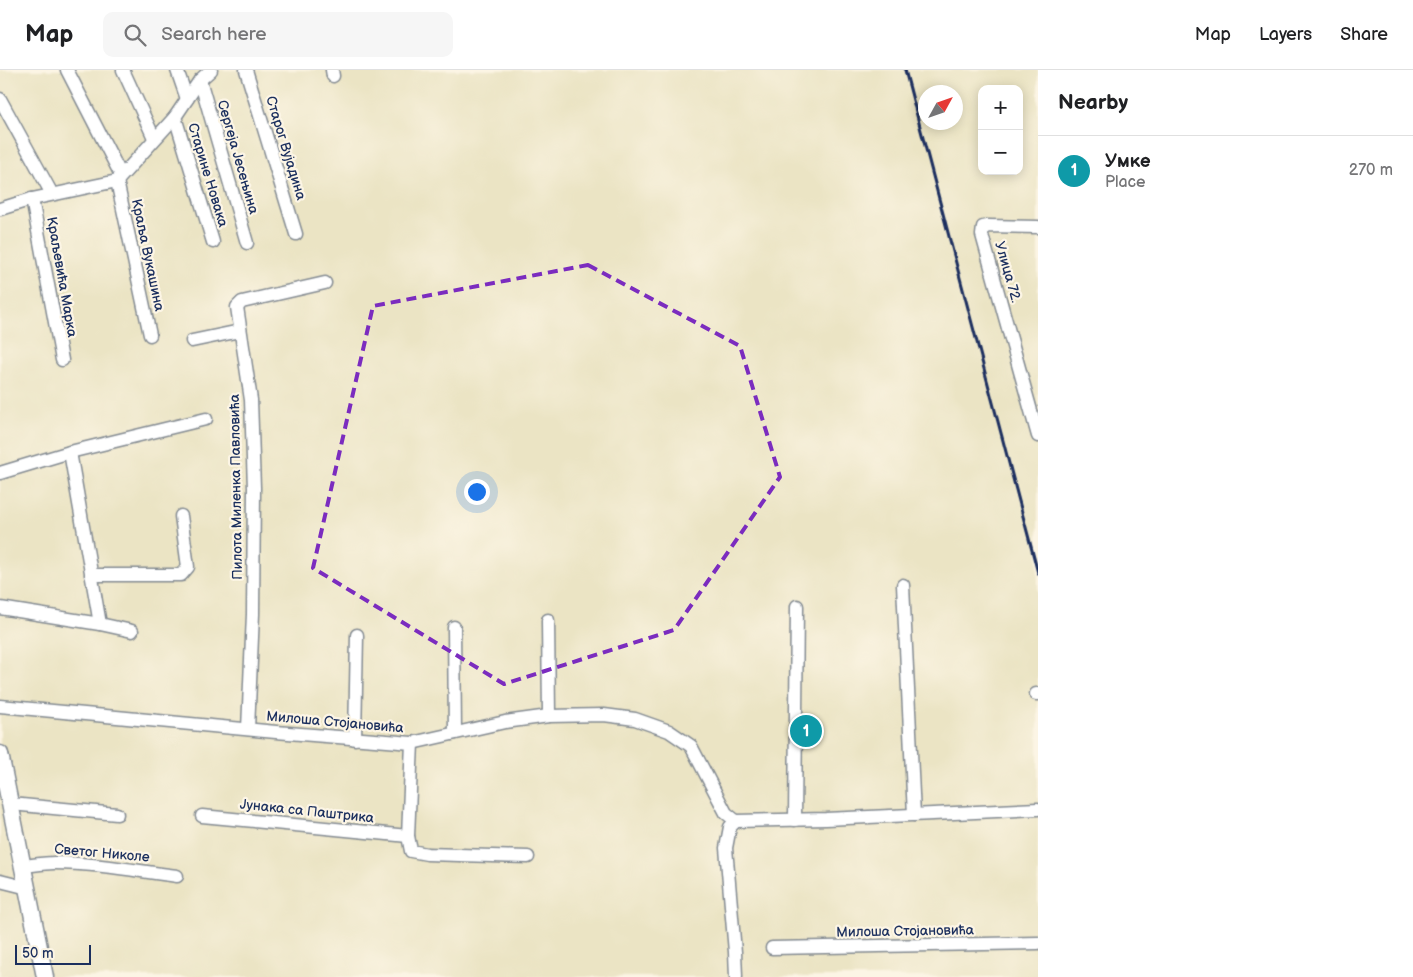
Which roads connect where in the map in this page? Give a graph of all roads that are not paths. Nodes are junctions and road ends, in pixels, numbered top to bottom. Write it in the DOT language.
graph roads {
  1 [pos="67,70"];
  2 [pos="123,70"];
  3 [pos="177,70"];
  4 [pos="211,70"];
  5 [pos="246,70"];
  6 [pos="200,80"];
  7 [pos="0,99"];
  8 [pos="187,99"];
  9 [pos="175,117"];
  10 [pos="154,138"];
  11 [pos="119,178"];
  12 [pos="52,194"];
  13 [pos="32,199"];
  14 [pos="0,210"];
  15 [pos="1038,227"];
  16 [pos="296,234"];
  17 [pos="214,242"];
  18 [pos="247,243"];
  19 [pos="325,283"];
  20 [pos="240,331"];
  21 [pos="150,334"];
  22 [pos="192,341"];
  23 [pos="62,360"];
  24 [pos="206,419"];
  25 [pos="1038,436"];
  26 [pos="70,452"];
  27 [pos="0,473"];
  28 [pos="181,516"];
  29 [pos="91,575"];
  30 [pos="903,585"];
  31 [pos="797,606"];
  32 [pos="0,608"];
  33 [pos="548,620"];
  34 [pos="100,624"];
  35 [pos="454,627"];
  36 [pos="132,630"];
  37 [pos="357,635"];
  38 [pos="0,706"];
  39 [pos="549,716"];
  40 [pos="248,729"];
  41 [pos="455,733"];
  42 [pos="355,738"];
  43 [pos="412,743"];
  44 [pos="0,754"];
  45 [pos="10,804"];
  46 [pos="1038,809"];
  47 [pos="117,814"];
  48 [pos="914,815"];
  49 [pos="202,816"];
  50 [pos="795,820"];
  51 [pos="736,821"];
  52 [pos="408,836"];
  53 [pos="528,857"];
  54 [pos="24,866"];
  55 [pos="177,876"];
  56 [pos="0,881"];
  57 [pos="28,888"];
  58 [pos="1038,944"];
  59 [pos="772,948"];
  60 [pos="45,977"];
  61 [pos="736,977"];
  1 -- 11 [label="street, Краља Вукашина"];
  2 -- 10 [label="street"];
  3 -- 8 [label="street"];
  4 -- 6 [label="street"];
  5 -- 16 [label="street, Старог Вујадина"];
  6 -- 8 [label="street"];
  6 -- 18 [label="street, Сергеја Јесењина"];
  7 -- 12 [label="street"];
  8 -- 9 [label="street"];
  9 -- 10 [label="street"];
  9 -- 17 [label="street, Старине Новака"];
  10 -- 11 [label="street"];
  11 -- 12 [label="street"];
  11 -- 21 [label="street, Краља Вукашина"];
  12 -- 13 [label="street"];
  13 -- 14 [label="street"];
  13 -- 23 [label="street, Краљевића Марка"];
  15 -- 25 [label="street, Улица 72."];
  19 -- 20 [label="street, Пилота Миленка Павловића"];
  20 -- 22 [label="street"];
  20 -- 40 [label="street, Пилота Миленка Павловића"];
  24 -- 26 [label="street"];
  26 -- 27 [label="street"];
  26 -- 29 [label="street"];
  28 -- 29 [label="street"];
  29 -- 34 [label="street"];
  30 -- 48 [label="street"];
  31 -- 50 [label="street"];
  32 -- 34 [label="street"];
  33 -- 39 [label="street"];
  34 -- 36 [label="street"];
  35 -- 41 [label="street"];
  37 -- 42 [label="street"];
  38 -- 40 [label="street, Милоша Стојановића"];
  39 -- 41 [label="street, Милоша Стојановића"];
  39 -- 51 [label="street, Милоша Стојановића"];
  40 -- 42 [label="street, Милоша Стојановића"];
  41 -- 43 [label="street, Милоша Стојановића"];
  42 -- 43 [label="street, Милоша Стојановића"];
  43 -- 52 [label="street"];
  44 -- 45 [label="main road"];
  45 -- 47 [label="street"];
  45 -- 54 [label="main road"];
  46 -- 48 [label="street"];
  48 -- 50 [label="street"];
  49 -- 52 [label="street, Јунака са Паштрика"];
  50 -- 51 [label="street"];
  51 -- 61 [label="street"];
  52 -- 53 [label="street"];
  54 -- 55 [label="street, Светог Николе"];
  54 -- 57 [label="main road"];
  56 -- 57 [label="street"];
  57 -- 60 [label="main road"];
  58 -- 59 [label="street, Милоша Стојановића"];
}
